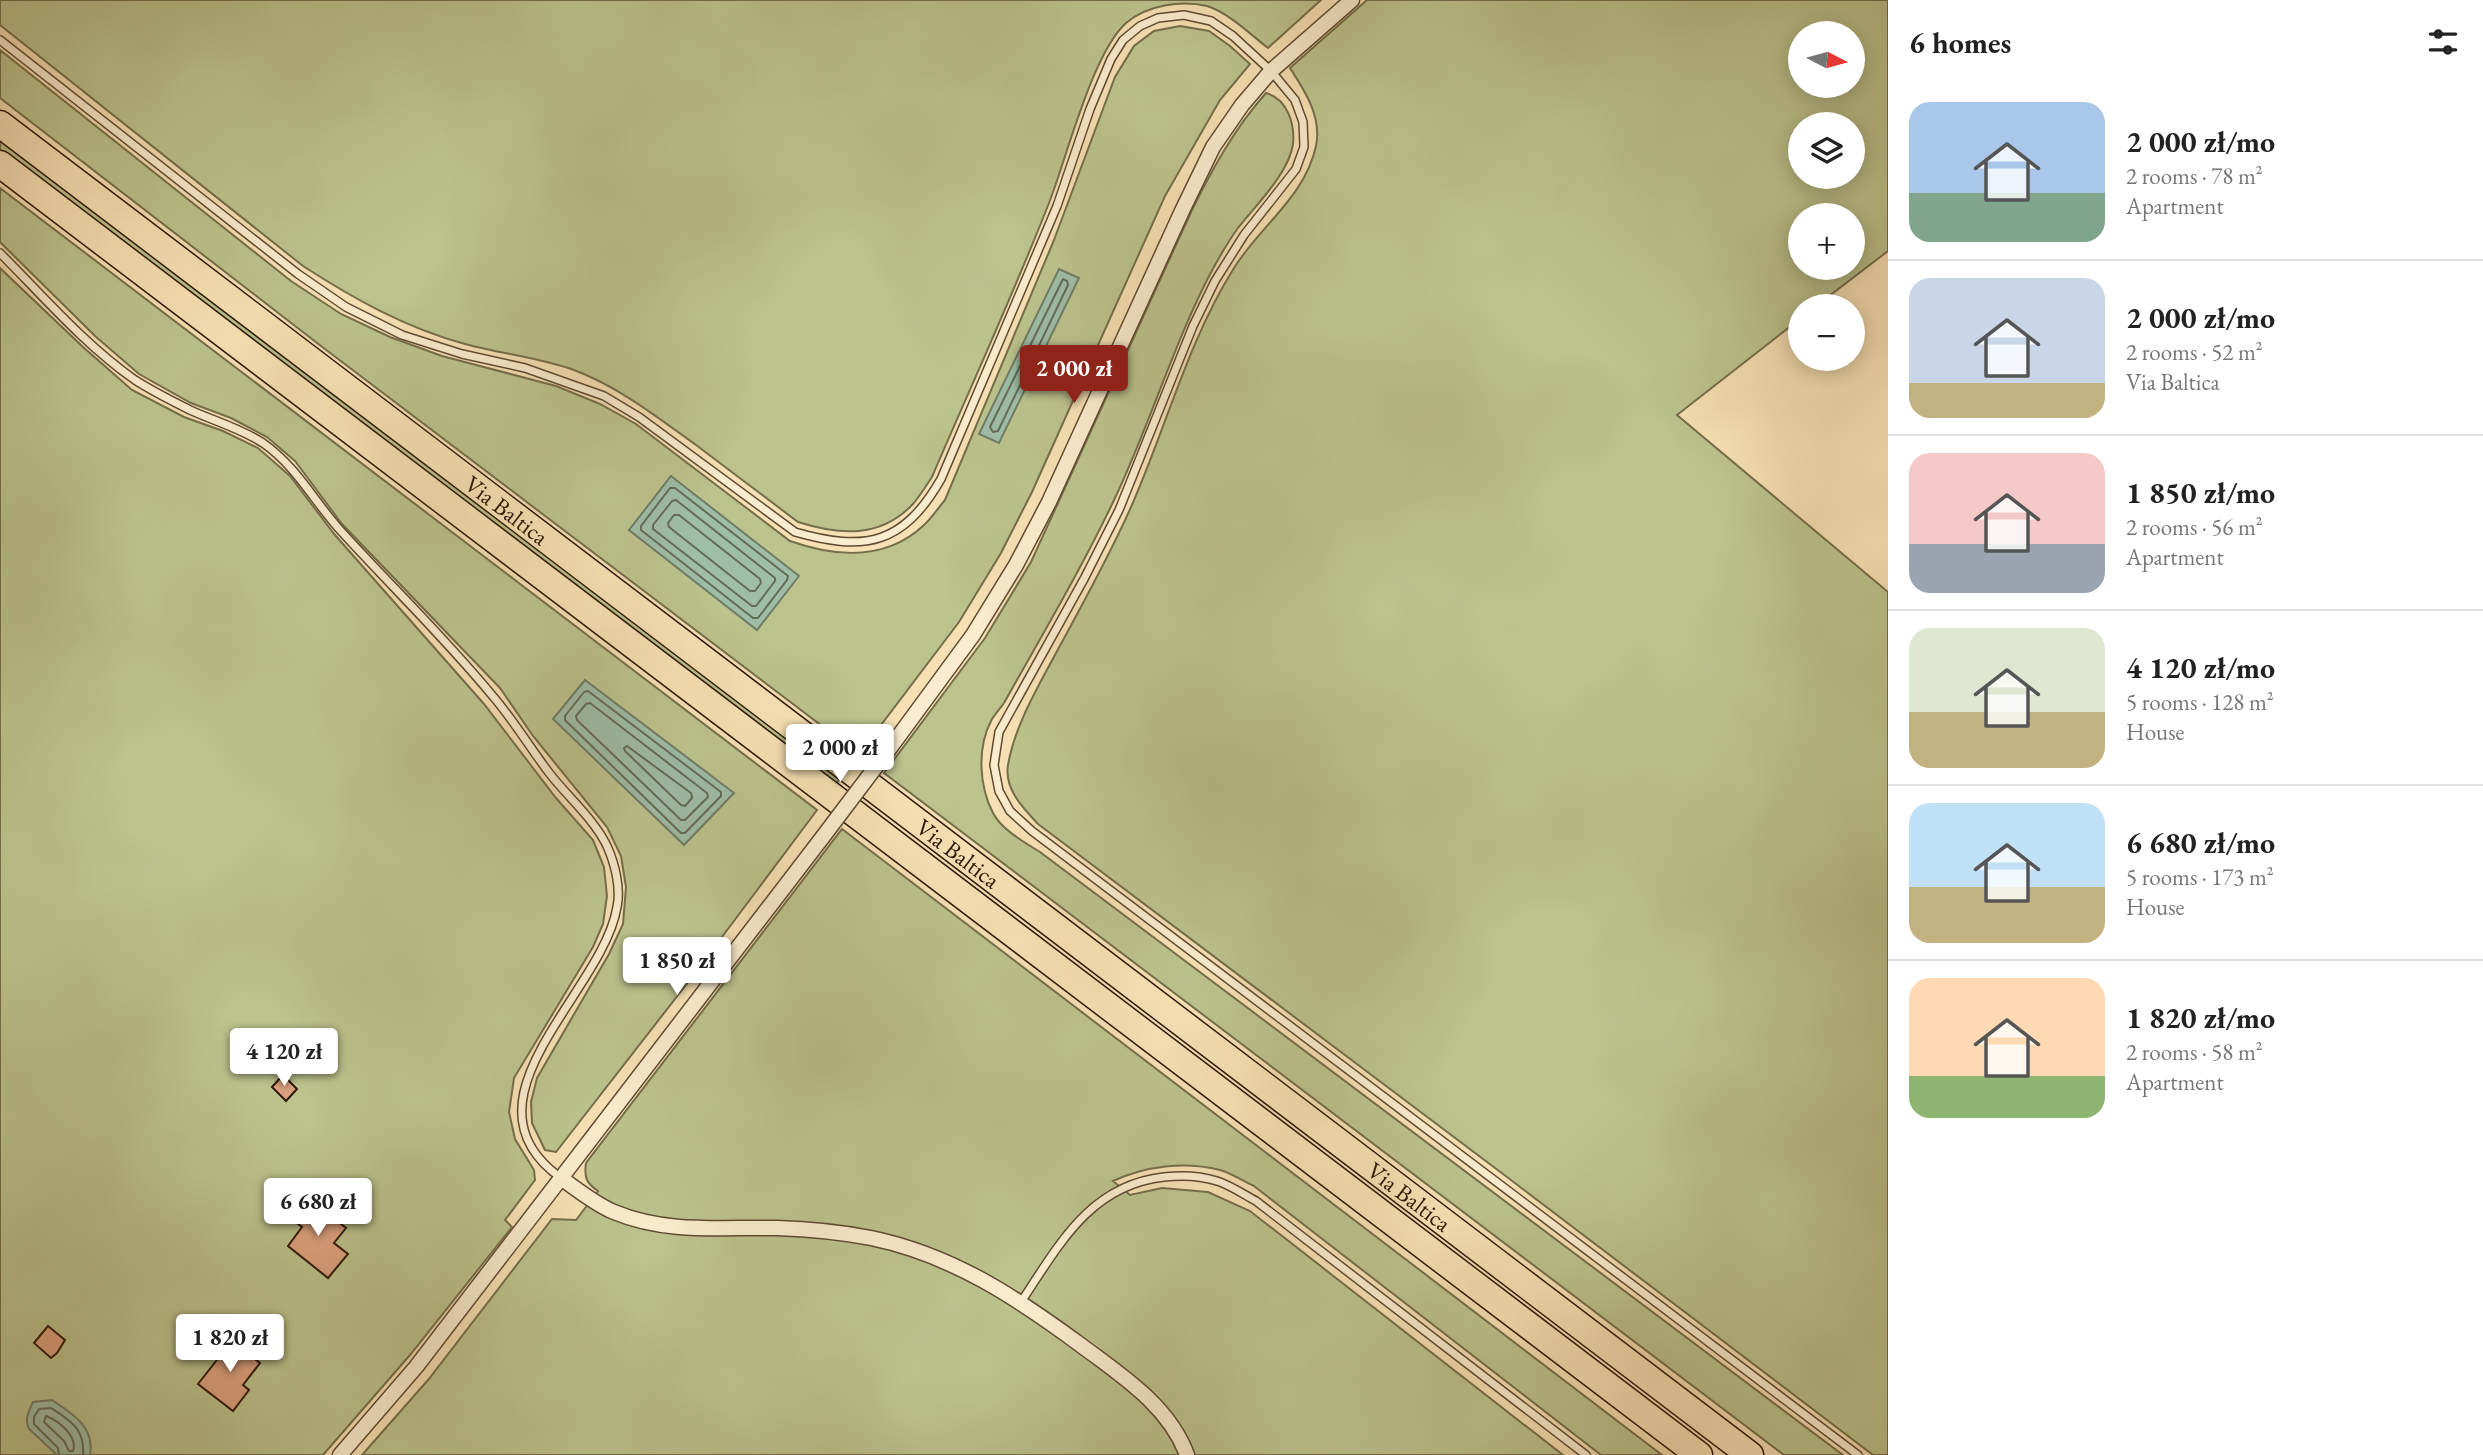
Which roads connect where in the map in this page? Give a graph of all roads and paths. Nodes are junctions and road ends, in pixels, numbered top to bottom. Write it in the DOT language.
graph roads {
  1 [pos="1352,0"];
  2 [pos="0,40"];
  3 [pos="1270,71"];
  4 [pos="0,124"];
  5 [pos="0,163"];
  6 [pos="0,253"];
  7 [pos="561,1178"];
  8 [pos="1021,1302"];
  9 [pos="340,1455"];
  10 [pos="1187,1455"];
  11 [pos="1586,1455"];
  12 [pos="1699,1455"];
  13 [pos="1750,1455"];
  14 [pos="1858,1455"];
  1 -- 3 [label="street"];
  2 -- 3 [label="lane"];
  3 -- 7 [label="street, bridge"];
  3 -- 14 [label="lane"];
  4 -- 13 [label="highway, Via Baltica"];
  5 -- 12 [label="highway, Via Baltica"];
  6 -- 7 [label="lane"];
  7 -- 8 [label="street"];
  7 -- 9 [label="street"];
  8 -- 10 [label="street"];
  8 -- 11 [label="lane"];
}
